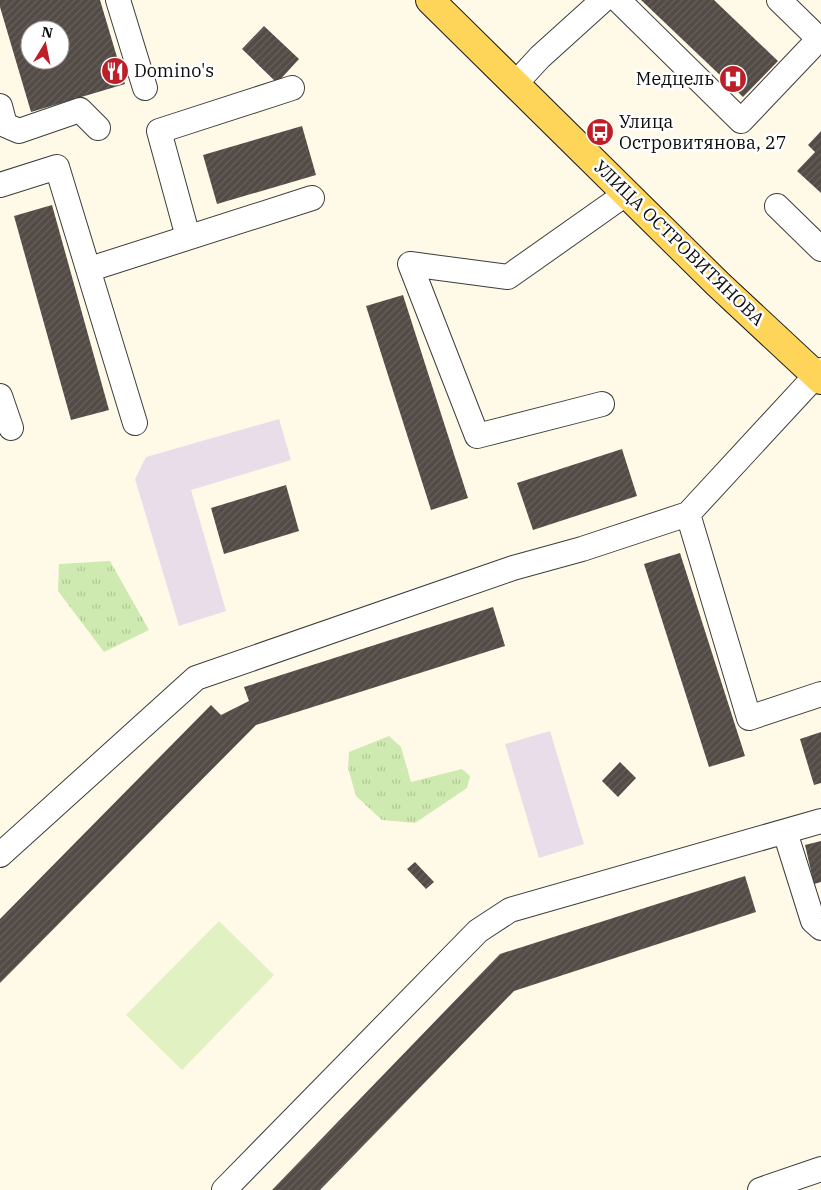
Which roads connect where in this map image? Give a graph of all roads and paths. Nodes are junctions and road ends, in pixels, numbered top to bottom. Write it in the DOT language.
graph roads {
  1 [pos="118,0"];
  2 [pos="430,0"];
  3 [pos="603,0"];
  4 [pos="618,0"];
  5 [pos="780,0"];
  6 [pos="516,83"];
  7 [pos="145,88"];
  8 [pos="292,88"];
  9 [pos="0,106"];
  10 [pos="98,128"];
  11 [pos="0,185"];
  12 [pos="627,193"];
  13 [pos="312,198"];
  14 [pos="777,206"];
  15 [pos="188,237"];
  16 [pos="821,248"];
  17 [pos="90,269"];
  18 [pos="819,375"];
  19 [pos="0,396"];
  20 [pos="602,404"];
  21 [pos="135,423"];
  22 [pos="12,428"];
  23 [pos="688,514"];
  24 [pos="821,694"];
  25 [pos="821,821"];
  26 [pos="785,832"];
  27 [pos="0,854"];
  28 [pos="821,928"];
  29 [pos="821,1170"];
  30 [pos="224,1190"];
  31 [pos="760,1190"];
  1 -- 7 [label="lane"];
  2 -- 6 [label="main road, УЛИЦА ОСТРОВИТЯНОВА"];
  3 -- 6 [label="lane"];
  4 -- 5 [label="lane"];
  6 -- 12 [label="main road, УЛИЦА ОСТРОВИТЯНОВА"];
  8 -- 15 [label="lane"];
  9 -- 10 [label="lane"];
  11 -- 17 [label="lane"];
  12 -- 18 [label="main road, УЛИЦА ОСТРОВИТЯНОВА"];
  12 -- 20 [label="lane"];
  13 -- 15 [label="lane"];
  14 -- 16 [label="lane"];
  15 -- 17 [label="lane"];
  17 -- 21 [label="lane"];
  18 -- 23 [label="lane"];
  19 -- 22 [label="lane"];
  23 -- 24 [label="lane"];
  23 -- 27 [label="lane"];
  25 -- 26 [label="lane"];
  26 -- 28 [label="lane"];
  26 -- 30 [label="lane"];
  29 -- 31 [label="lane"];
}
